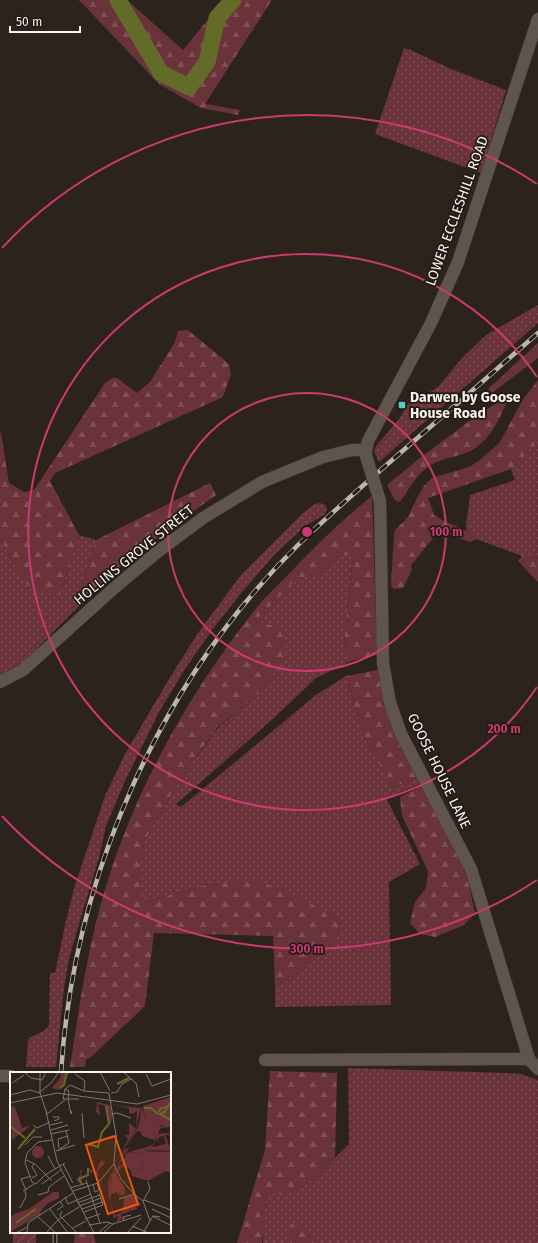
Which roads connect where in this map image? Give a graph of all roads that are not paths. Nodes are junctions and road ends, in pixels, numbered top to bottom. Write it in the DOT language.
graph roads {
  1 [pos="538,19"];
  2 [pos="366,453"];
  3 [pos="0,682"];
  4 [pos="529,1059"];
  5 [pos="265,1060"];
  6 [pos="538,1069"];
  1 -- 2 [label="street, LOWER ECCLESHILL ROAD"];
  2 -- 3 [label="street, HOLLINS GROVE STREET"];
  2 -- 4 [label="street, GOOSE HOUSE LANE, bridge"];
  4 -- 5 [label="street"];
  4 -- 6 [label="street, GOOSE HOUSE LANE"];
}
